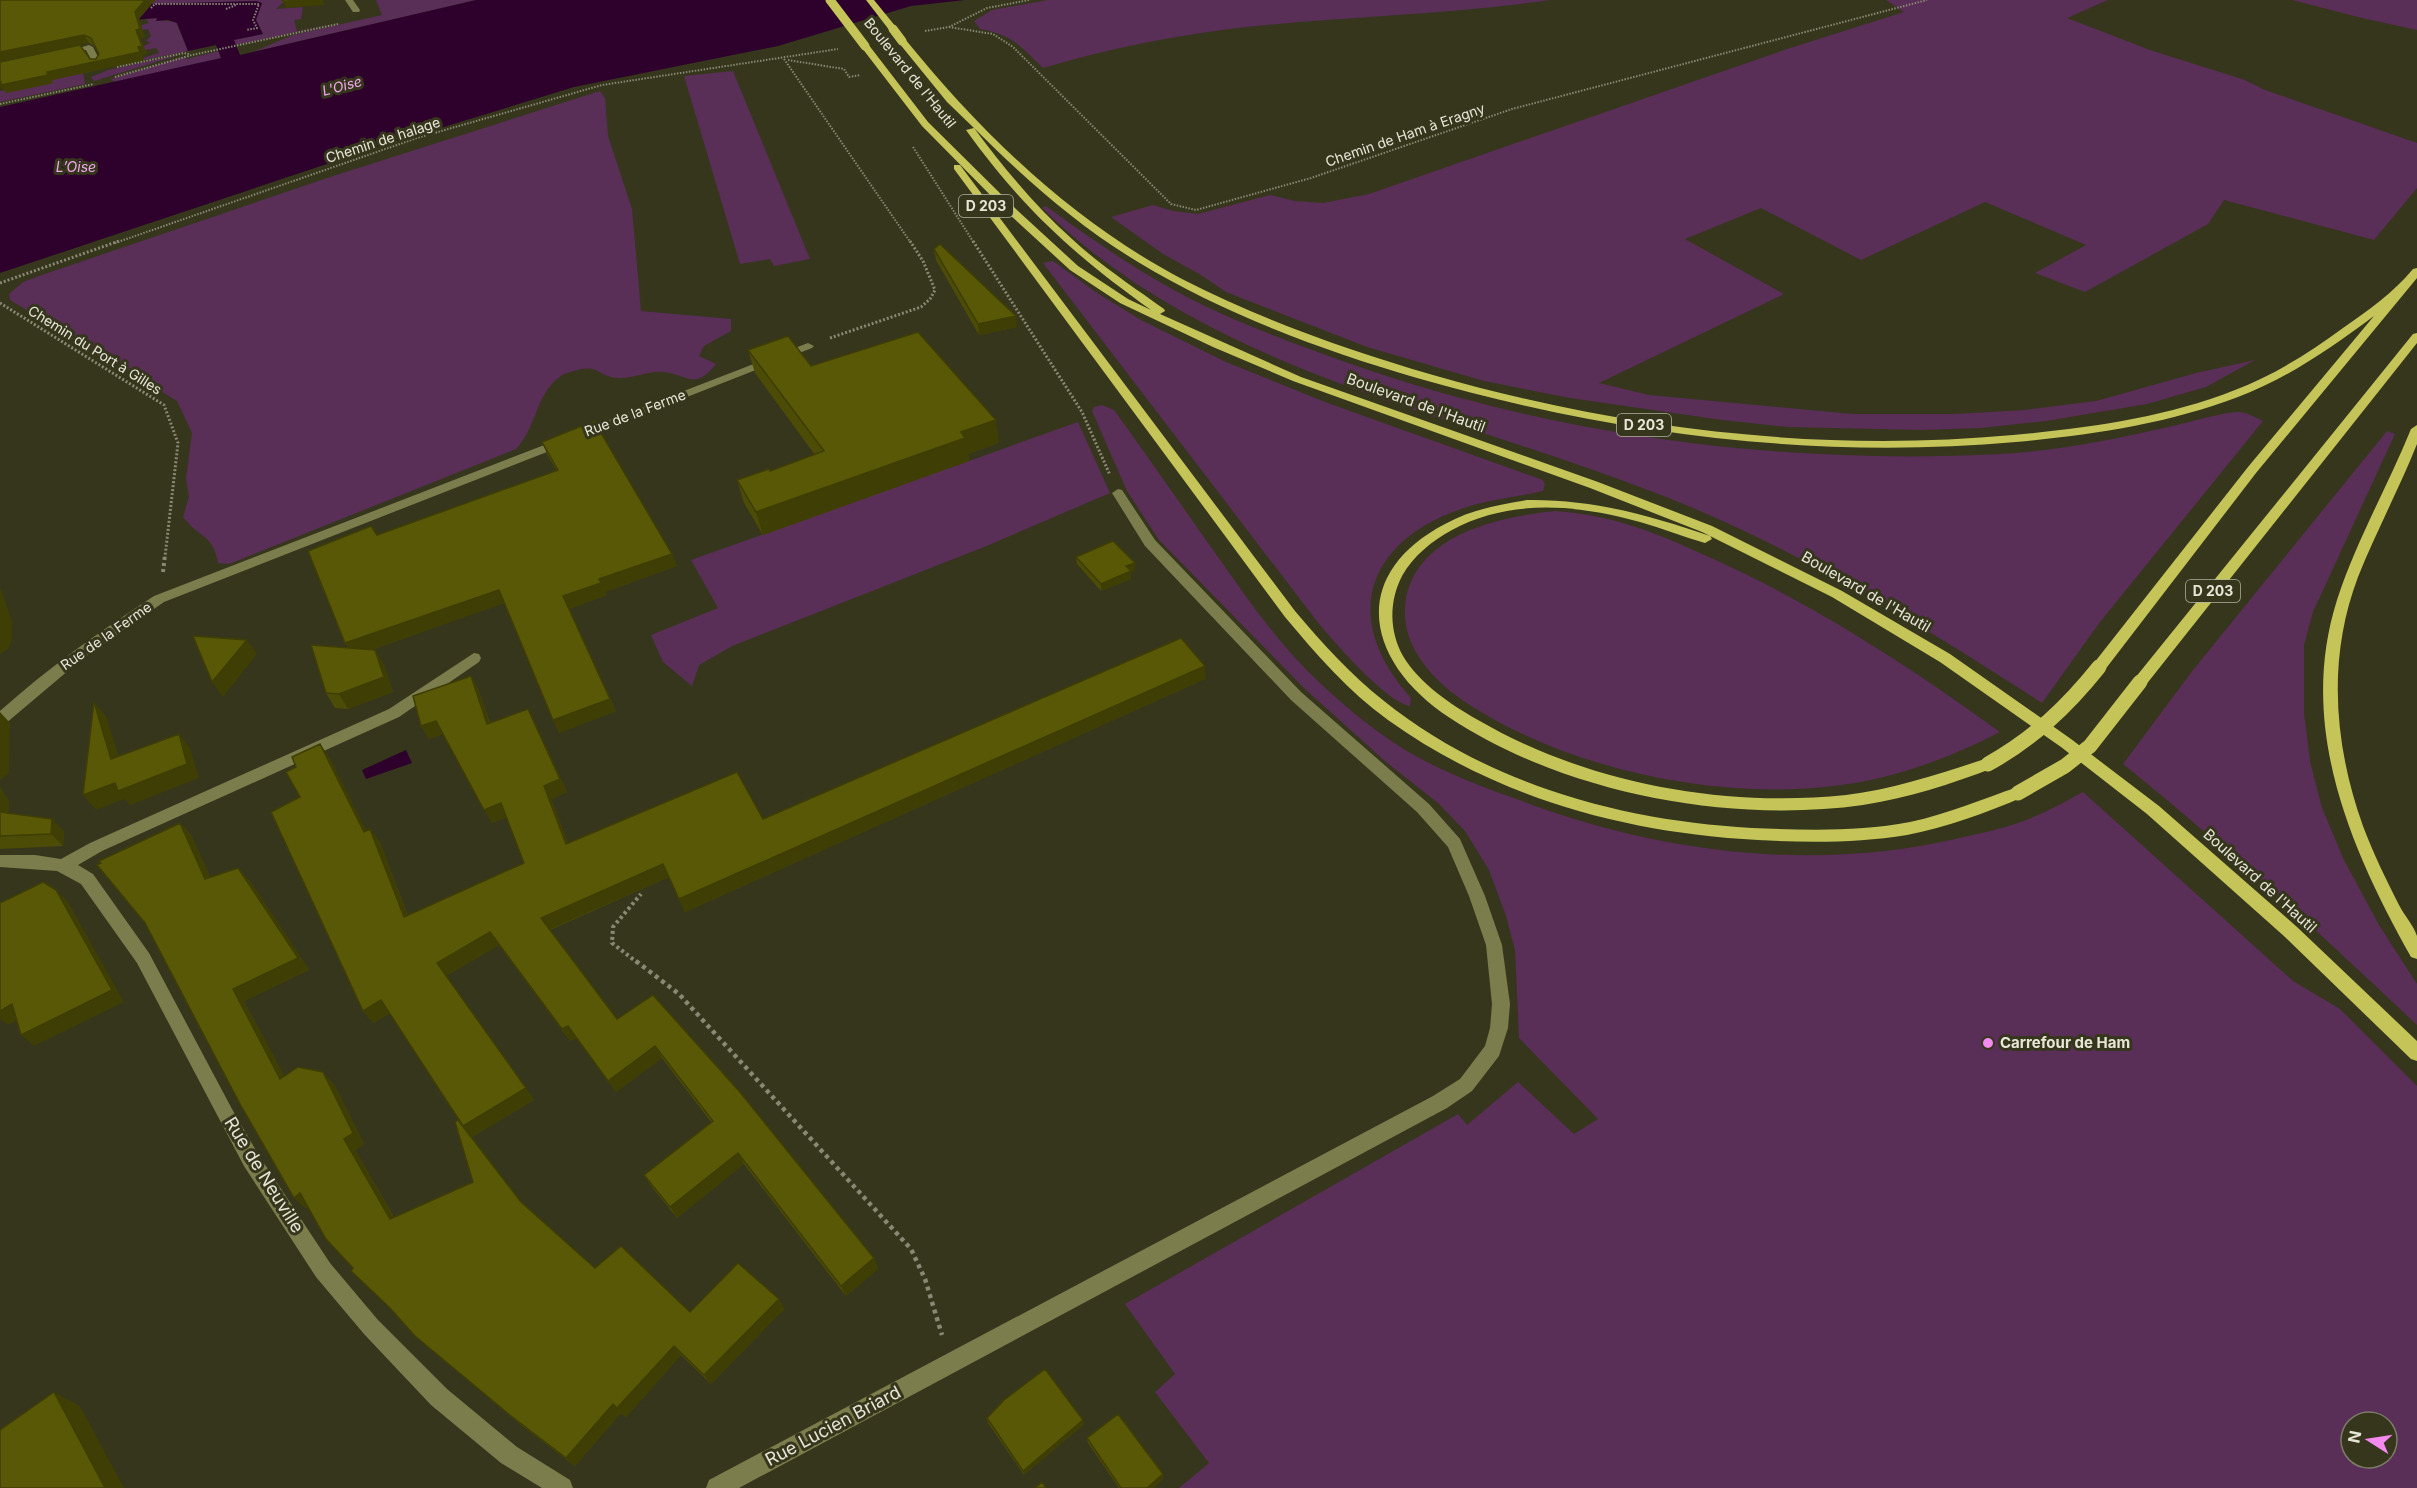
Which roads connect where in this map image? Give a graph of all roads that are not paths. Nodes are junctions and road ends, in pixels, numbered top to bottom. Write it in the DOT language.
graph roads {
  1 [pos="350,0"];
  2 [pos="830,0"];
  3 [pos="870,0"];
  4 [pos="356,10"];
  5 [pos="56,55"];
  6 [pos="97,63"];
  7 [pos="945,94"];
  8 [pos="925,124"];
  9 [pos="2417,271"];
  10 [pos="2399,292"];
  11 [pos="1195,334"];
  12 [pos="2417,336"];
  13 [pos="808,346"];
  14 [pos="2417,429"];
  15 [pos="1118,493"];
  16 [pos="1793,570"];
  17 [pos="474,658"];
  18 [pos="0,720"];
  19 [pos="0,861"];
  20 [pos="63,866"];
  21 [pos="2417,952"];
  22 [pos="2417,1053"];
  23 [pos="562,1488"];
  24 [pos="717,1488"];
  1 -- 4 [label="street"];
  2 -- 8 [label="main road, Boulevard de l'Hautil / D 203, bridge"];
  3 -- 7 [label="main road, Boulevard de l'Hautil / D 203, bridge"];
  5 -- 6 [label="street"];
  7 -- 10 [label="main road, D 203"];
  7 -- 11 [label="main road, Boulevard de l'Hautil"];
  8 -- 11 [label="main road, Boulevard de l'Hautil"];
  8 -- 12 [label="main road, D 203, bridge"];
  9 -- 10 [label="main road, D 203"];
  10 -- 16 [label="main road, bridge"];
  11 -- 16 [label="main road, Boulevard de l'Hautil"];
  13 -- 18 [label="street, Rue de la Ferme"];
  14 -- 21 [label="main road"];
  15 -- 24 [label="street, Rue Lucien Briard"];
  16 -- 22 [label="main road, Boulevard de l'Hautil"];
  17 -- 20 [label="street"];
  19 -- 20 [label="street, Rue de Neuville"];
  20 -- 23 [label="street, Rue de Neuville"];
}
